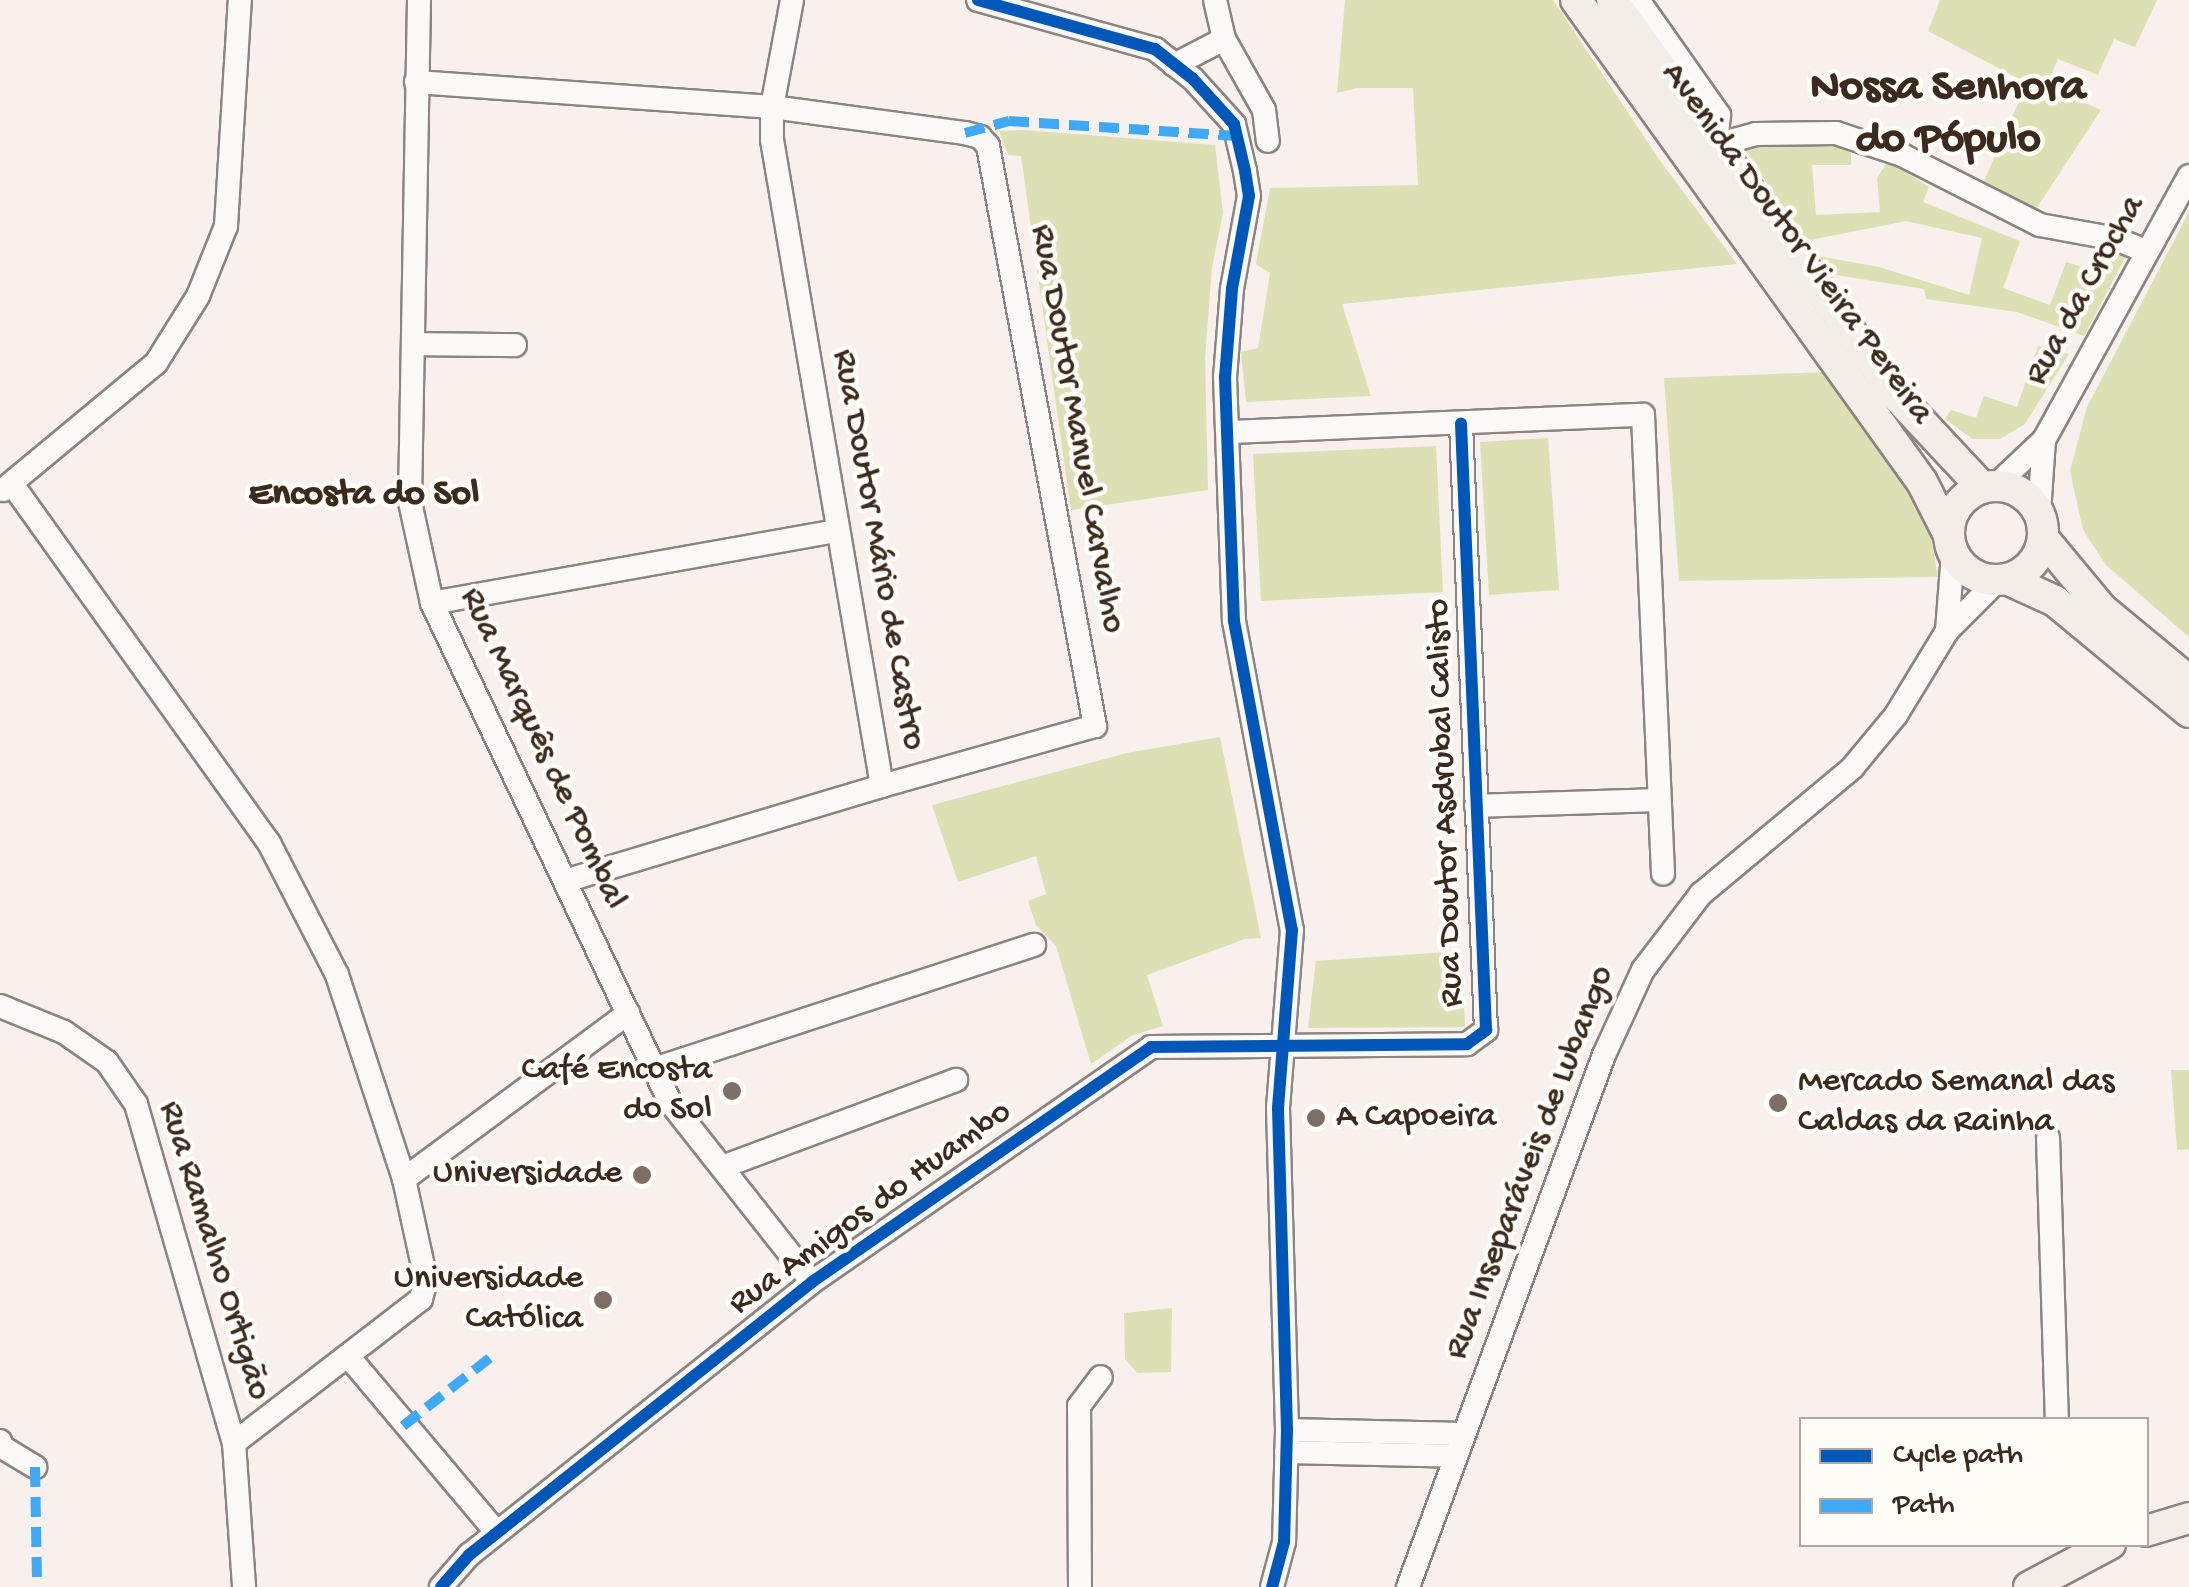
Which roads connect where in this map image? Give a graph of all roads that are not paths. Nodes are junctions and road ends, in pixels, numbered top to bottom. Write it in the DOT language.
graph roads {
  1 [pos="240,0"];
  2 [pos="419,0"];
  3 [pos="792,0"];
  4 [pos="978,0"];
  5 [pos="1215,0"];
  6 [pos="1576,0"];
  7 [pos="1612,0"];
  8 [pos="1638,0"];
  9 [pos="1005,3"];
  10 [pos="1224,40"];
  11 [pos="1174,64"];
  12 [pos="416,82"];
  13 [pos="772,107"];
  14 [pos="1268,141"];
  15 [pos="1716,145"];
  16 [pos="2189,176"];
  17 [pos="2146,251"];
  18 [pos="412,344"];
  19 [pos="514,345"];
  20 [pos="1460,424"];
  21 [pos="1230,432"];
  22 [pos="2044,440"];
  23 [pos="1989,487"];
  24 [pos="6,488"];
  25 [pos="2041,525"];
  26 [pos="837,530"];
  27 [pos="1951,544"];
  28 [pos="2002,580"];
  29 [pos="432,603"];
  30 [pos="1947,632"];
  31 [pos="2189,681"];
  32 [pos="2189,712"];
  33 [pos="882,786"];
  34 [pos="1657,800"];
  35 [pos="1476,806"];
  36 [pos="1662,874"];
  37 [pos="565,881"];
  38 [pos="1034,945"];
  39 [pos="0,1006"];
  40 [pos="628,1013"];
  41 [pos="1281,1047"];
  42 [pos="654,1070"];
  43 [pos="956,1080"];
  44 [pos="2048,1138"];
  45 [pos="722,1167"];
  46 [pos="404,1179"];
  47 [pos="812,1282"];
  48 [pos="348,1356"];
  49 [pos="1101,1377"];
  50 [pos="2057,1417"];
  51 [pos="0,1441"];
  52 [pos="1286,1441"];
  53 [pos="234,1442"];
  54 [pos="1460,1445"];
  55 [pos="35,1467"];
  56 [pos="2189,1518"];
  57 [pos="2149,1530"];
  58 [pos="497,1533"];
  59 [pos="2094,1547"];
  60 [pos="244,1587"];
  61 [pos="441,1587"];
  62 [pos="1080,1587"];
  63 [pos="1272,1587"];
  64 [pos="1408,1587"];
  65 [pos="2029,1587"];
  1 -- 24 [label="street"];
  2 -- 12 [label="street, Rua Marquês de Pombal"];
  3 -- 13 [label="street, Rua Doutor Mário de Castro"];
  4 -- 9 [label="street"];
  5 -- 10 [label="street"];
  6 -- 27 [label="main road, Avenida Doutor Vieira Pereira"];
  7 -- 15 [label="main road, Avenida Doutor Vieira Pereira"];
  8 -- 15 [label="street, Avenida Doutor Vieira Pereira"];
  9 -- 11 [label="street"];
  10 -- 11 [label="street"];
  10 -- 14 [label="street"];
  11 -- 21 [label="street"];
  12 -- 13 [label="street"];
  12 -- 18 [label="street, Rua Marquês de Pombal"];
  13 -- 26 [label="street, Rua Doutor Mário de Castro"];
  13 -- 33 [label="street, Rua Doutor Manuel Carvalho"];
  15 -- 17 [label="street"];
  15 -- 23 [label="main road, Avenida Doutor Vieira Pereira"];
  16 -- 17 [label="street, Rua da Crocha"];
  17 -- 22 [label="street, Rua da Crocha"];
  18 -- 19 [label="street"];
  18 -- 29 [label="street, Rua Marquês de Pombal"];
  20 -- 21 [label="street"];
  20 -- 34 [label="street"];
  20 -- 35 [label="street, Rua Doutor Asdrubal Calisto"];
  21 -- 41 [label="street"];
  22 -- 23 [label="street, Rua da Crocha"];
  22 -- 25 [label="street, Rua da Crocha"];
  23 -- 25 [label="main road"];
  23 -- 27 [label="main road"];
  24 -- 46 [label="street"];
  25 -- 28 [label="main road"];
  25 -- 31 [label="main road"];
  26 -- 29 [label="street"];
  26 -- 33 [label="street, Rua Doutor Mário de Castro"];
  27 -- 28 [label="main road"];
  27 -- 30 [label="street, Rua Inseparáveis de Lubango"];
  28 -- 30 [label="street, Rua Inseparáveis de Lubango"];
  28 -- 32 [label="main road"];
  29 -- 37 [label="street, Rua Marquês de Pombal"];
  30 -- 54 [label="street, Rua Inseparáveis de Lubango"];
  33 -- 37 [label="street, Rua Doutor Mário de Castro"];
  34 -- 35 [label="street"];
  34 -- 36 [label="street"];
  35 -- 41 [label="street, Rua Doutor Asdrubal Calisto"];
  37 -- 40 [label="street, Rua Marquês de Pombal"];
  38 -- 42 [label="street"];
  39 -- 53 [label="street, Rua Ramalho Ortigão"];
  40 -- 42 [label="street, Rua Marquês de Pombal"];
  40 -- 46 [label="street"];
  41 -- 47 [label="street, Rua Amigos do Huambo"];
  41 -- 52 [label="street"];
  42 -- 45 [label="street, Rua Marquês de Pombal"];
  43 -- 45 [label="street"];
  44 -- 50 [label="street"];
  45 -- 47 [label="street, Rua Marquês de Pombal"];
  46 -- 48 [label="street"];
  47 -- 58 [label="street, Rua Amigos do Huambo"];
  48 -- 53 [label="street"];
  48 -- 58 [label="street"];
  49 -- 62 [label="street"];
  51 -- 55 [label="street"];
  52 -- 54 [label="street"];
  52 -- 63 [label="street"];
  53 -- 60 [label="street, Rua Ramalho Ortigão"];
  54 -- 64 [label="street, Rua Inseparáveis de Lubango"];
  56 -- 57 [label="main road"];
  58 -- 61 [label="street, Rua Amigos do Huambo"];
  59 -- 65 [label="main road"];
}
